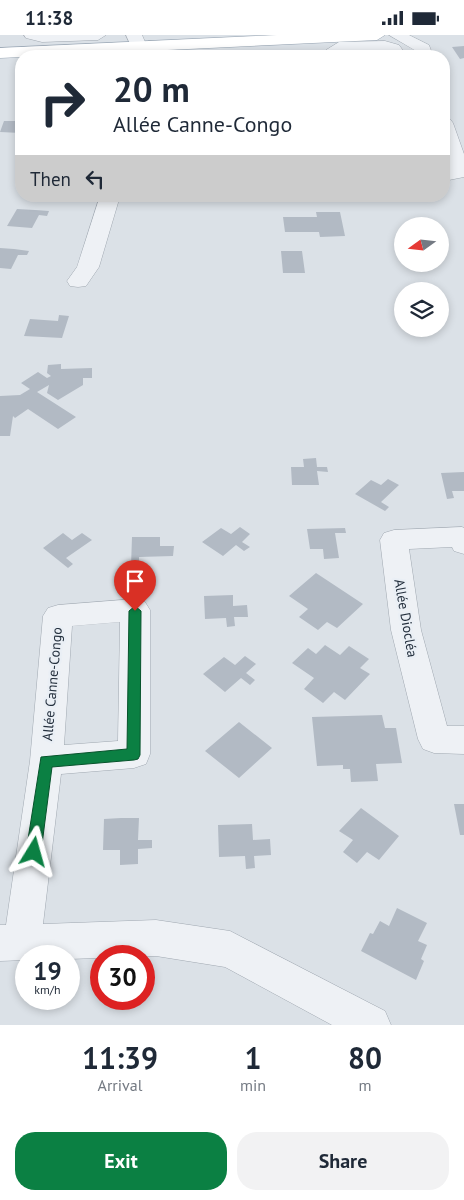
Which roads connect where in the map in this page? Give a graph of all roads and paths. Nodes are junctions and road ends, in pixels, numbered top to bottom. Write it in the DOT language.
graph roads {
  1 [pos="32,35"];
  2 [pos="368,35"];
  3 [pos="377,35"];
  4 [pos="397,35"];
  5 [pos="437,35"];
  6 [pos="282,37"];
  7 [pos="221,38"];
  8 [pos="96,46"];
  9 [pos="132,46"];
  10 [pos="41,50"];
  11 [pos="334,50"];
  12 [pos="394,50"];
  13 [pos="421,50"];
  14 [pos="426,50"];
  15 [pos="15,52"];
  16 [pos="0,53"];
  17 [pos="450,141"];
  18 [pos="450,174"];
  19 [pos="108,202"];
  20 [pos="78,281"];
  21 [pos="464,544"];
  22 [pos="464,740"];
  23 [pos="46,761"];
  24 [pos="11,942"];
  25 [pos="371,1025"];
  1 -- 8 [label="street"];
  2 -- 3 [label="main road"];
  2 -- 6 [label="main road"];
  4 -- 13 [label="street"];
  5 -- 14 [label="street"];
  6 -- 7 [label="main road"];
  7 -- 9 [label="main road"];
  8 -- 9 [label="main road"];
  8 -- 10 [label="main road"];
  11 -- 12 [label="street"];
  15 -- 16 [label="main road"];
  17 -- 18 [label="street"];
  19 -- 20 [label="street"];
  21 -- 22 [label="street, Allée Diocléa"];
  23 -- 23 [label="street, Allée Canne-Congo"];
  23 -- 24 [label="street, Allée Canne-Congo"];
  24 -- 25 [label="street"];
}
